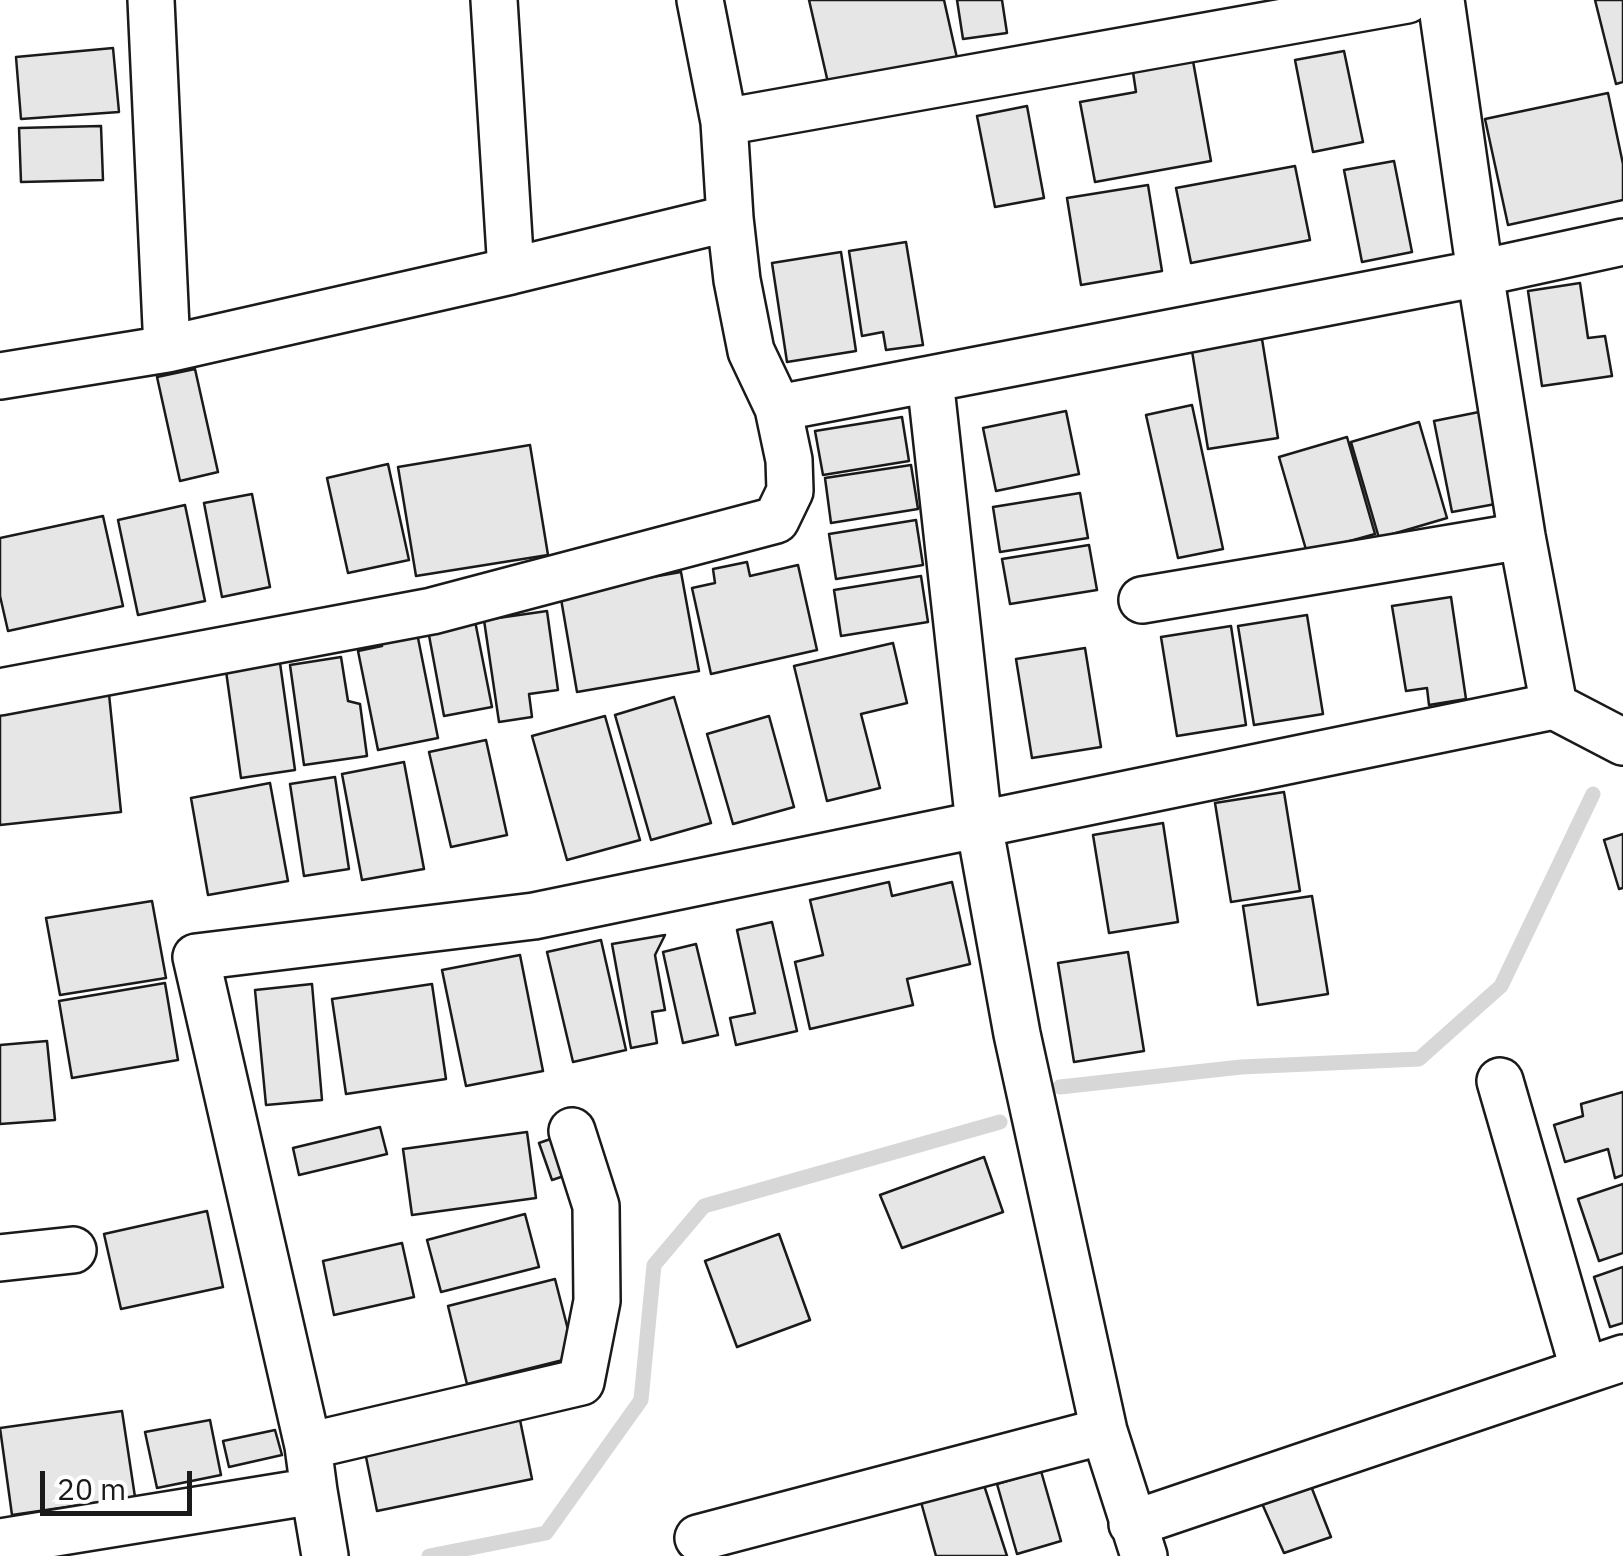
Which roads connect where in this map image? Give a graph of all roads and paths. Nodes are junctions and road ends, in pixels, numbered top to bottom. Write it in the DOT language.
graph roads {
  1 [pos="152,0"];
  2 [pos="494,0"];
  3 [pos="700,0"];
  4 [pos="1407,0"];
  5 [pos="1441,0"];
  6 [pos="724,122"];
  7 [pos="730,218"];
  8 [pos="1623,242"];
  9 [pos="511,271"];
  10 [pos="1480,274"];
  11 [pos="166,349"];
  12 [pos="0,376"];
  13 [pos="930,379"];
  14 [pos="778,408"];
  15 [pos="1522,536"];
  16 [pos="1142,600"];
  17 [pos="0,692"];
  18 [pos="1554,706"];
  19 [pos="1623,742"];
  20 [pos="979,824"];
  21 [pos="1500,1081"];
  22 [pos="572,1131"];
  23 [pos="73,1250"];
  24 [pos="0,1258"];
  25 [pos="1604,1364"];
  26 [pos="1104,1430"];
  27 [pos="308,1446"];
  28 [pos="314,1491"];
  29 [pos="698,1538"];
  30 [pos="1138,1540"];
  31 [pos="0,1542"];
  32 [pos="324,1556"];
  1 -- 11 [label="street"];
  2 -- 9 [label="street"];
  3 -- 6 [label="street"];
  4 -- 6 [label="street"];
  5 -- 10 [label="street"];
  6 -- 7 [label="street"];
  7 -- 9 [label="street"];
  7 -- 14 [label="street"];
  8 -- 10 [label="street"];
  9 -- 11 [label="street"];
  10 -- 13 [label="street"];
  10 -- 15 [label="street"];
  11 -- 12 [label="street"];
  13 -- 14 [label="street"];
  13 -- 20 [label="street"];
  14 -- 17 [label="street"];
  15 -- 16 [label="street"];
  15 -- 18 [label="street"];
  18 -- 19 [label="street"];
  18 -- 20 [label="street"];
  20 -- 26 [label="street"];
  20 -- 27 [label="street"];
  21 -- 25 [label="street"];
  22 -- 27 [label="street"];
  23 -- 24 [label="street"];
  25 -- 30 [label="street"];
  26 -- 29 [label="street"];
  26 -- 30 [label="street"];
  27 -- 28 [label="street"];
  28 -- 31 [label="street"];
  28 -- 32 [label="street"];
}
